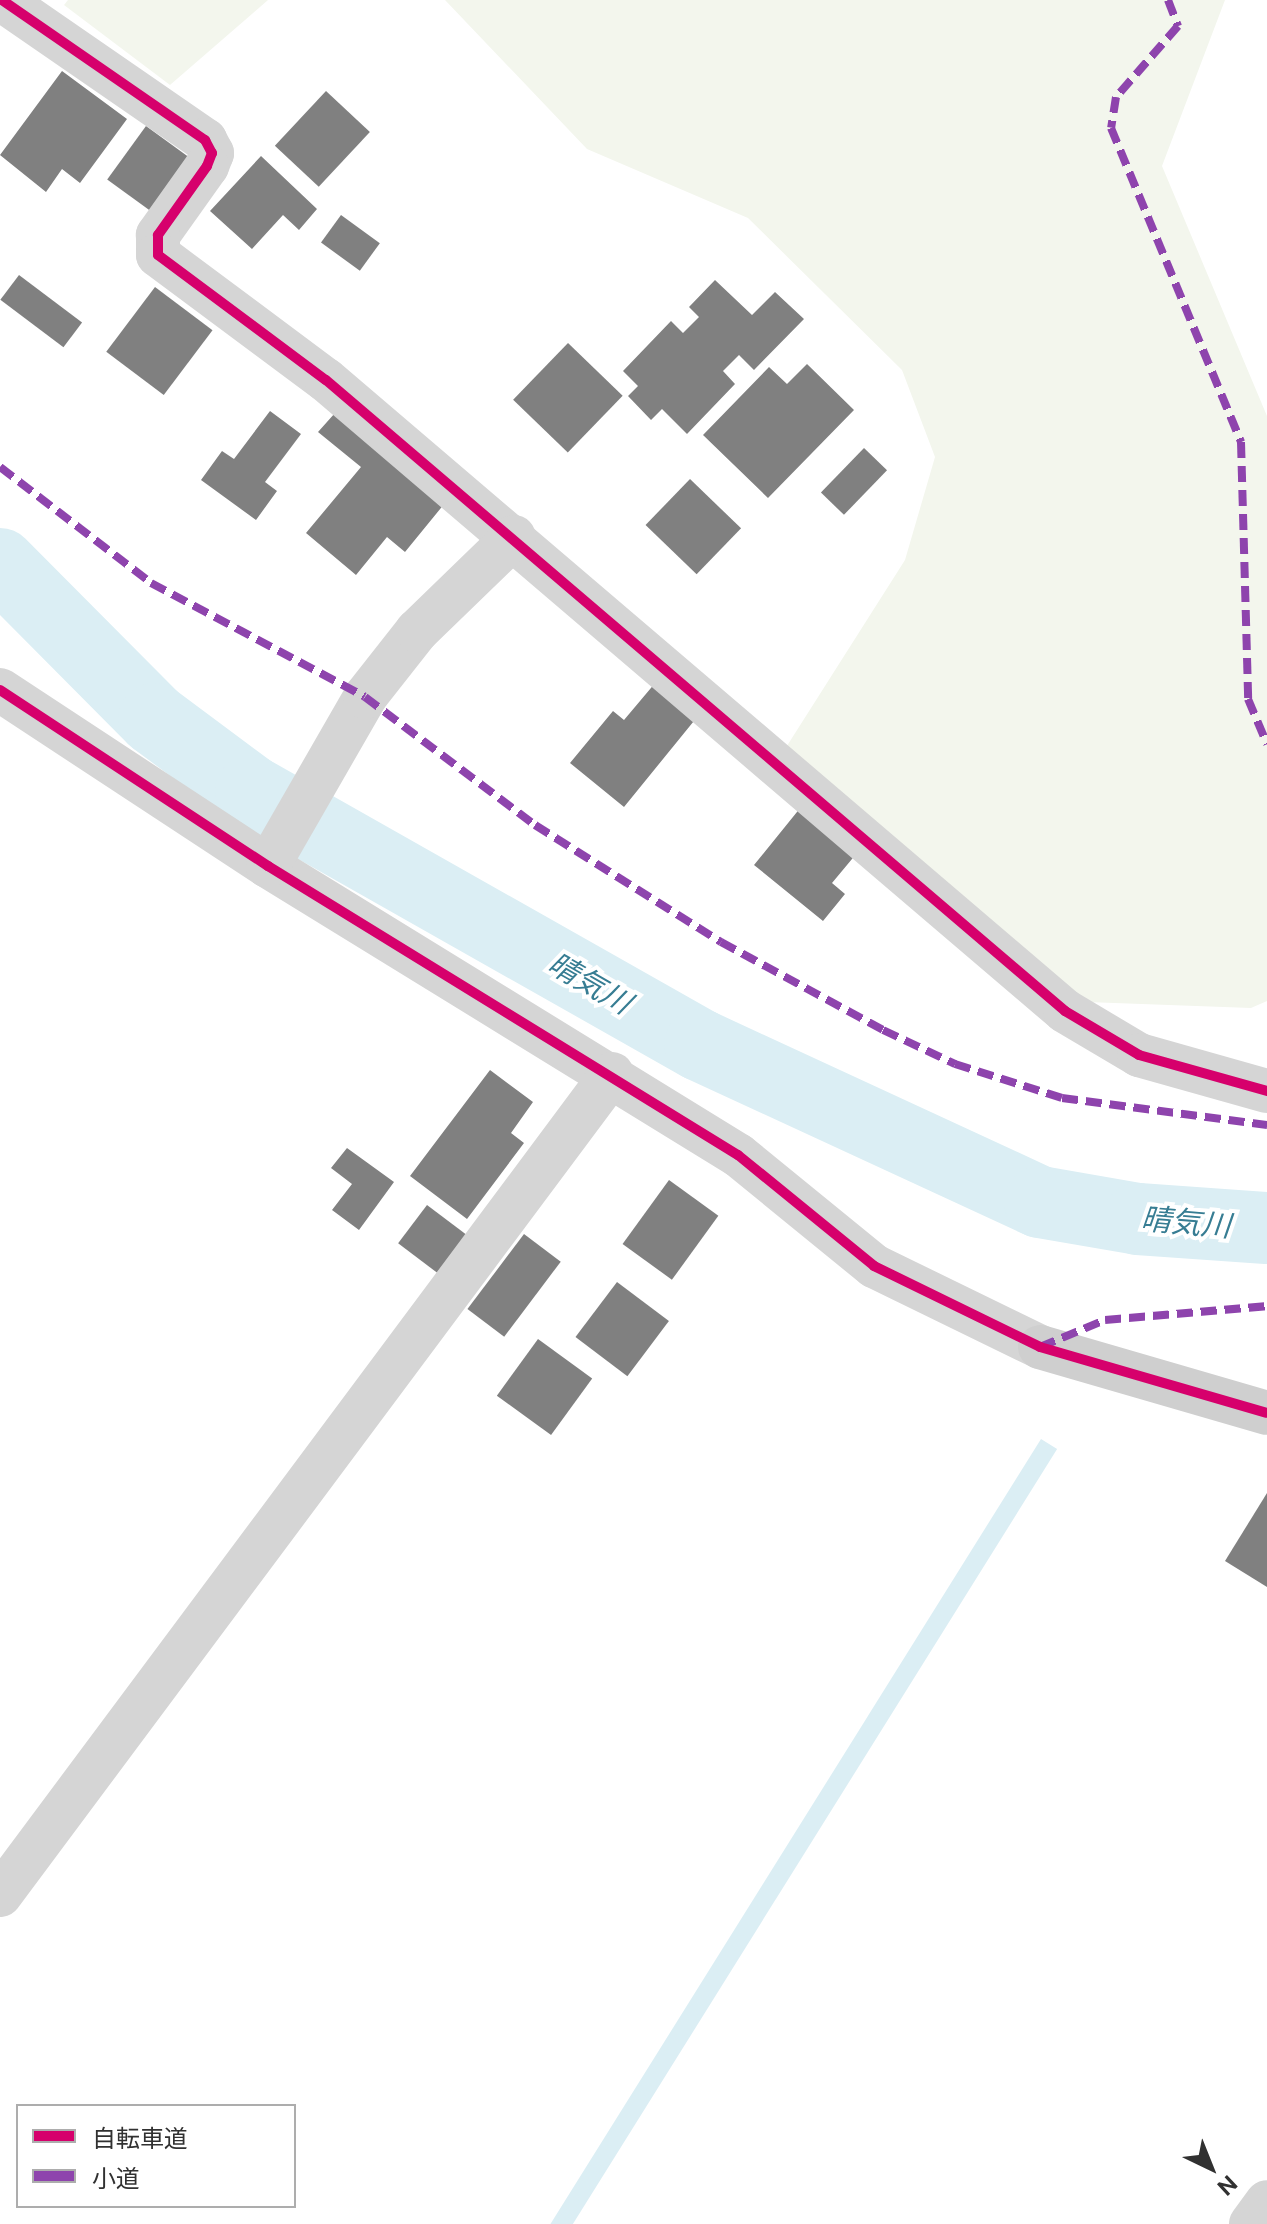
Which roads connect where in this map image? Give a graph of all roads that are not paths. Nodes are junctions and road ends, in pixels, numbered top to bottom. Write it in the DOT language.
graph roads {
  1 [pos="2,0"];
  2 [pos="514,537"];
  3 [pos="0,690"];
  4 [pos="268,866"];
  5 [pos="612,1074"];
  6 [pos="1267,1091"];
  7 [pos="1267,1413"];
  8 [pos="0,1895"];
  9 [pos="1267,2202"];
  10 [pos="1251,2224"];
  1 -- 2 [label="street"];
  2 -- 4 [label="street"];
  2 -- 6 [label="street"];
  3 -- 4 [label="street"];
  4 -- 5 [label="street"];
  5 -- 7 [label="street"];
  5 -- 8 [label="street"];
  9 -- 10 [label="street"];
}
